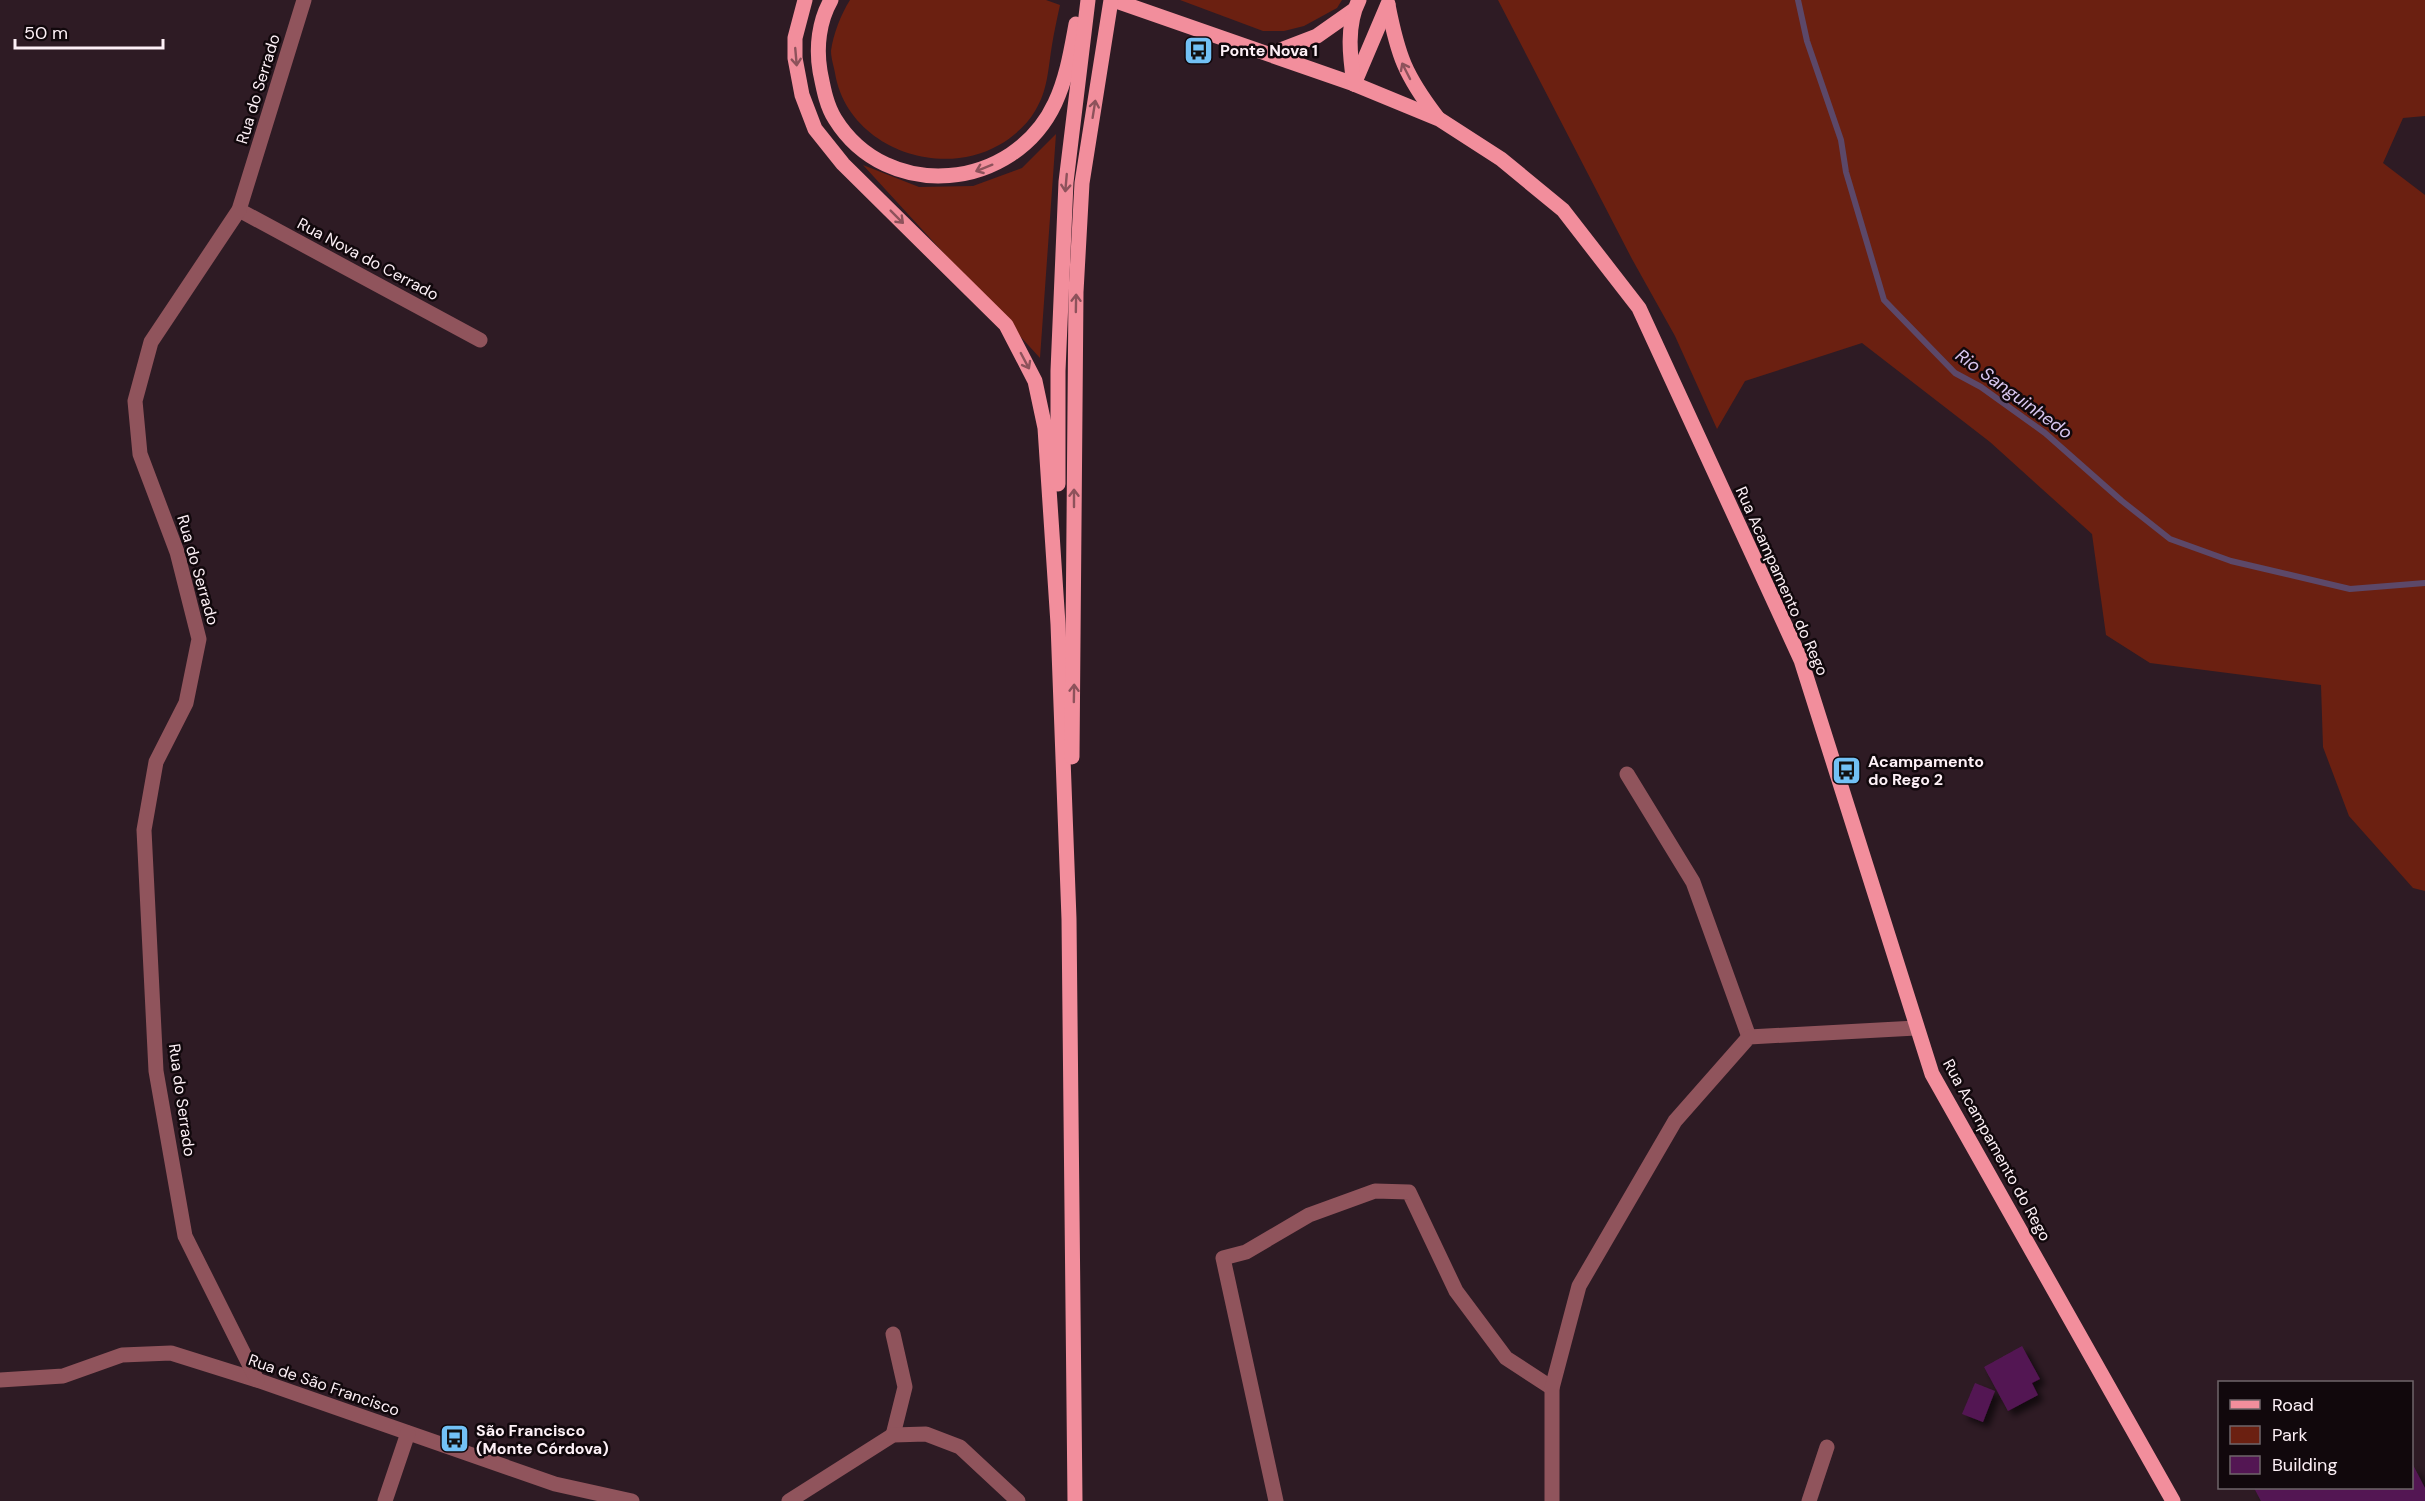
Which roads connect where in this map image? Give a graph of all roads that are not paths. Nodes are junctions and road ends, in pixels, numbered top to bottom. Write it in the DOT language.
graph roads {
  1 [pos="304,0"];
  2 [pos="805,0"];
  3 [pos="831,0"];
  4 [pos="1081,0"];
  5 [pos="1088,0"];
  6 [pos="1112,0"];
  7 [pos="1389,2"];
  8 [pos="1357,5"];
  9 [pos="1270,54"];
  10 [pos="1354,84"];
  11 [pos="1439,119"];
  12 [pos="239,210"];
  13 [pos="480,340"];
  14 [pos="1058,624"];
  15 [pos="1627,774"];
  16 [pos="1069,919"];
  17 [pos="1916,1028"];
  18 [pos="1749,1037"];
  19 [pos="893,1334"];
  20 [pos="0,1380"];
  21 [pos="258,1380"];
  22 [pos="1552,1388"];
  23 [pos="408,1433"];
  24 [pos="893,1436"];
  25 [pos="1827,1447"];
  26 [pos="1017,1500"];
  27 [pos="385,1501"];
  28 [pos="632,1501"];
  29 [pos="789,1501"];
  30 [pos="1075,1501"];
  31 [pos="1276,1501"];
  32 [pos="1552,1501"];
  33 [pos="1809,1501"];
  34 [pos="2173,1501"];
  1 -- 12 [label="street, Rua do Serrado"];
  2 -- 14 [label="main road, one-way"];
  4 -- 3 [label="main road, one-way"];
  5 -- 14 [label="main road, one-way"];
  6 -- 9 [label="main road, Rua Acampamento do Rego"];
  16 -- 6 [label="main road, one-way"];
  7 -- 10 [label="main road"];
  11 -- 7 [label="main road, one-way"];
  8 -- 9 [label="main road"];
  8 -- 10 [label="main road"];
  9 -- 10 [label="main road, Rua Acampamento do Rego"];
  10 -- 11 [label="main road, Rua Acampamento do Rego"];
  11 -- 17 [label="main road, Rua Acampamento do Rego"];
  12 -- 13 [label="street, Rua Nova do Cerrado"];
  12 -- 21 [label="street, Rua do Serrado"];
  14 -- 16 [label="main road"];
  15 -- 18 [label="street"];
  16 -- 30 [label="main road"];
  17 -- 18 [label="street"];
  17 -- 34 [label="main road, Rua Acampamento do Rego"];
  18 -- 22 [label="street"];
  19 -- 24 [label="street"];
  20 -- 21 [label="street, Rua de São Francisco"];
  21 -- 23 [label="street, Rua de São Francisco"];
  22 -- 31 [label="street"];
  22 -- 32 [label="street"];
  23 -- 27 [label="street"];
  23 -- 28 [label="street, Rua de São Francisco"];
  24 -- 26 [label="street"];
  24 -- 29 [label="street"];
  25 -- 33 [label="street"];
}
